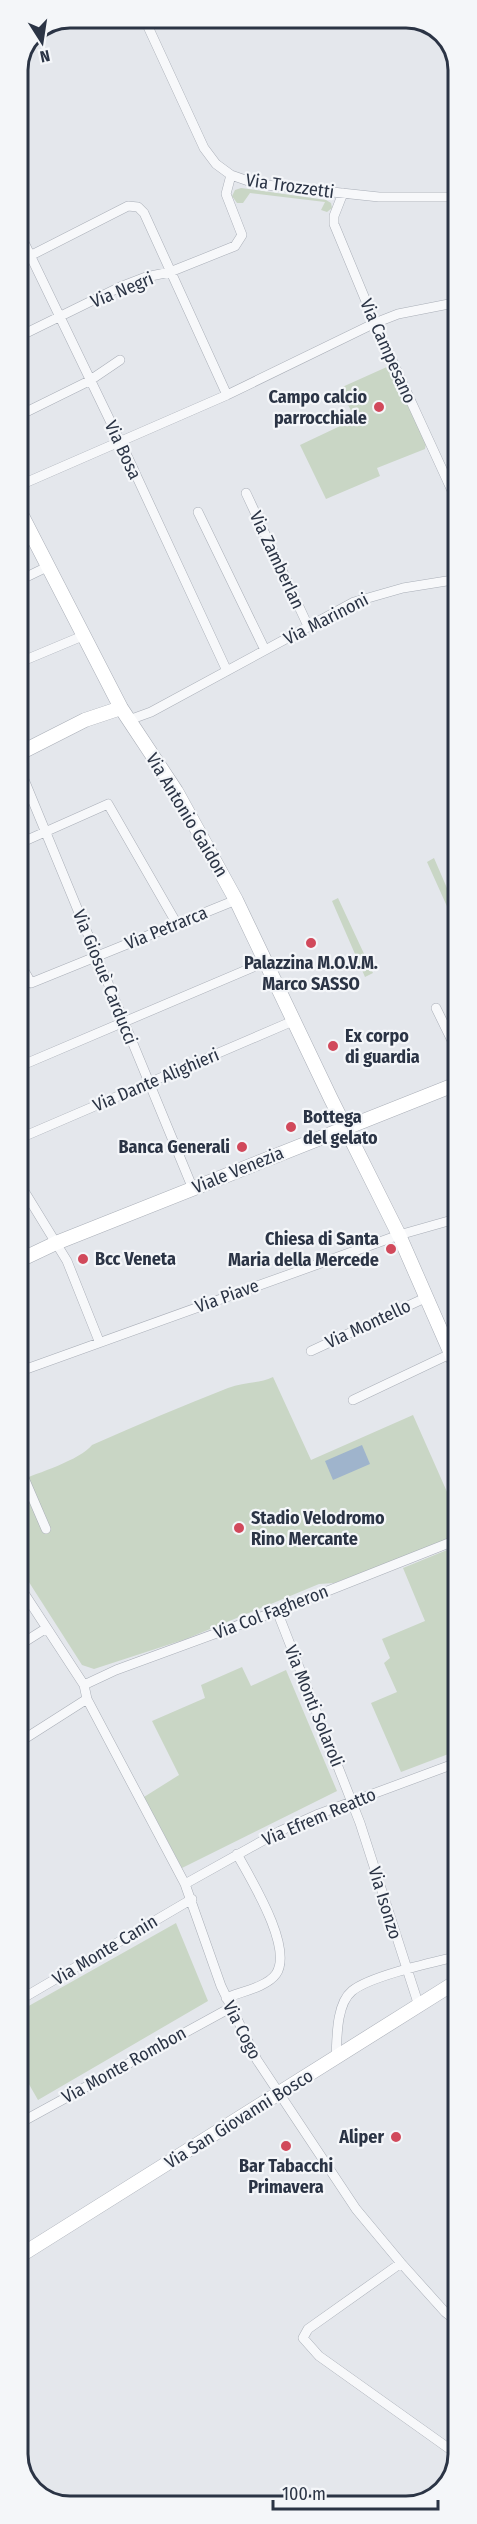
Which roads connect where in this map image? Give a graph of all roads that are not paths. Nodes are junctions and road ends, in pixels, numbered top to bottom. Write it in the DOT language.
graph roads {
  1 [pos="149,28"];
  2 [pos="231,175"];
  3 [pos="343,193"];
  4 [pos="448,197"];
  5 [pos="28,249"];
  6 [pos="32,256"];
  7 [pos="28,258"];
  8 [pos="170,272"];
  9 [pos="448,304"];
  10 [pos="60,317"];
  11 [pos="375,323"];
  12 [pos="28,332"];
  13 [pos="120,360"];
  14 [pos="89,381"];
  15 [pos="227,395"];
  16 [pos="28,411"];
  17 [pos="120,441"];
  18 [pos="28,482"];
  19 [pos="448,482"];
  20 [pos="246,493"];
  21 [pos="198,512"];
  22 [pos="28,526"];
  23 [pos="50,566"];
  24 [pos="28,576"];
  25 [pos="448,581"];
  26 [pos="308,626"];
  27 [pos="85,635"];
  28 [pos="265,650"];
  29 [pos="28,659"];
  30 [pos="227,671"];
  31 [pos="125,714"];
  32 [pos="28,748"];
  33 [pos="28,791"];
  34 [pos="45,832"];
  35 [pos="28,839"];
  36 [pos="236,900"];
  37 [pos="177,924"];
  38 [pos="97,957"];
  39 [pos="265,962"];
  40 [pos="28,978"];
  41 [pos="436,1008"];
  42 [pos="293,1021"];
  43 [pos="124,1022"];
  44 [pos="448,1033"];
  45 [pos="28,1063"];
  46 [pos="148,1084"];
  47 [pos="448,1087"];
  48 [pos="345,1127"];
  49 [pos="28,1135"];
  50 [pos="193,1188"];
  51 [pos="28,1198"];
  52 [pos="448,1221"];
  53 [pos="399,1235"];
  54 [pos="56,1243"];
  55 [pos="28,1256"];
  56 [pos="425,1298"];
  57 [pos="99,1341"];
  58 [pos="448,1350"];
  59 [pos="311,1351"];
  60 [pos="448,1355"];
  61 [pos="29,1368"];
  62 [pos="353,1400"];
  63 [pos="29,1488"];
  64 [pos="46,1528"];
  65 [pos="448,1543"];
  66 [pos="29,1602"];
  67 [pos="277,1611"];
  68 [pos="45,1629"];
  69 [pos="29,1639"];
  70 [pos="84,1685"];
  71 [pos="87,1699"];
  72 [pos="29,1736"];
  73 [pos="448,1766"];
  74 [pos="352,1800"];
  75 [pos="237,1854"];
  76 [pos="186,1884"];
  77 [pos="192,1899"];
  78 [pos="448,1959"];
  79 [pos="406,1970"];
  80 [pos="448,1987"];
  81 [pos="29,1995"];
  82 [pos="226,1998"];
  83 [pos="419,2006"];
  84 [pos="230,2007"];
  85 [pos="336,2058"];
  86 [pos="279,2093"];
  87 [pos="29,2118"];
  88 [pos="29,2249"];
  89 [pos="401,2263"];
  90 [pos="448,2314"];
  91 [pos="448,2449"];
  1 -- 2 [label="street, Via Trozzetti"];
  2 -- 3 [label="street, Via Trozzetti"];
  2 -- 8 [label="street"];
  3 -- 4 [label="street, Via Trozzetti"];
  3 -- 11 [label="street, Via Campesano"];
  5 -- 6 [label="street, Via Bosa"];
  6 -- 7 [label="street"];
  6 -- 8 [label="street"];
  6 -- 10 [label="street, Via Bosa"];
  8 -- 10 [label="street, Via Negri"];
  8 -- 15 [label="street, Via Negri"];
  9 -- 11 [label="street"];
  10 -- 12 [label="street, Via Negri"];
  10 -- 14 [label="street, Via Bosa"];
  11 -- 15 [label="street"];
  11 -- 19 [label="street, Via Campesano"];
  13 -- 14 [label="street"];
  14 -- 16 [label="street"];
  14 -- 17 [label="street, Via Bosa"];
  15 -- 17 [label="street"];
  17 -- 18 [label="street"];
  17 -- 30 [label="street, Via Bosa"];
  20 -- 26 [label="street, Via Zamberlan"];
  21 -- 28 [label="street, Via Marinoni"];
  22 -- 23 [label="street, Via Antonio Gaidon"];
  23 -- 24 [label="street"];
  23 -- 27 [label="street, Via Antonio Gaidon"];
  25 -- 26 [label="street, Via Marinoni"];
  26 -- 28 [label="street, Via Marinoni"];
  27 -- 29 [label="street"];
  27 -- 31 [label="street, Via Antonio Gaidon"];
  28 -- 30 [label="street, Via Marinoni"];
  30 -- 31 [label="street, Via Marinoni"];
  31 -- 32 [label="street"];
  31 -- 36 [label="street, Via Antonio Gaidon"];
  33 -- 34 [label="street, Via Giosuè Carducci"];
  34 -- 35 [label="street"];
  34 -- 37 [label="street"];
  34 -- 38 [label="street, Via Giosuè Carducci"];
  36 -- 37 [label="street, Via Petrarca"];
  36 -- 39 [label="street, Via Antonio Gaidon"];
  37 -- 38 [label="street, Via Petrarca"];
  38 -- 40 [label="street, Via Petrarca"];
  38 -- 43 [label="street, Via Giosuè Carducci"];
  39 -- 42 [label="street, Via Antonio Gaidon"];
  39 -- 43 [label="street"];
  41 -- 44 [label="street"];
  42 -- 46 [label="street, Via Dante Alighieri"];
  42 -- 48 [label="street, Via Antonio Gaidon"];
  43 -- 45 [label="street"];
  43 -- 46 [label="street, Via Giosuè Carducci"];
  46 -- 49 [label="street, Via Dante Alighieri"];
  46 -- 50 [label="street, Via Giosuè Carducci"];
  47 -- 48 [label="street, Viale Venezia"];
  48 -- 50 [label="street, Viale Venezia"];
  48 -- 53 [label="street, Via Antonio Gaidon"];
  50 -- 54 [label="street, Viale Venezia"];
  51 -- 54 [label="street"];
  52 -- 53 [label="street, Via Piave"];
  53 -- 56 [label="street, Via Antonio Gaidon"];
  53 -- 57 [label="street, Via Piave"];
  54 -- 55 [label="street, Viale Venezia"];
  54 -- 57 [label="street"];
  56 -- 58 [label="street, Via Antonio Gaidon"];
  56 -- 59 [label="street, Via Montello"];
  57 -- 61 [label="street, Via Piave"];
  60 -- 62 [label="street"];
  63 -- 64 [label="street"];
  65 -- 67 [label="street, Via Col Fagheron"];
  66 -- 68 [label="street"];
  67 -- 70 [label="street, Via Col Fagheron"];
  67 -- 74 [label="street, Via Monti Solaroli"];
  68 -- 69 [label="street"];
  68 -- 70 [label="street"];
  70 -- 71 [label="street, Via Cogo"];
  71 -- 72 [label="street"];
  71 -- 76 [label="street, Via Cogo"];
  73 -- 74 [label="street, Via Efrem Reatto"];
  74 -- 75 [label="street, Via Efrem Reatto"];
  74 -- 79 [label="street, Via Isonzo"];
  75 -- 76 [label="street, Via Efrem Reatto"];
  75 -- 82 [label="street"];
  76 -- 77 [label="street, Via Cogo"];
  77 -- 81 [label="street, Via Monte Canin"];
  77 -- 82 [label="street, Via Cogo"];
  78 -- 79 [label="street"];
  79 -- 83 [label="street, Via Isonzo"];
  79 -- 85 [label="street"];
  80 -- 83 [label="street, Via San Giovanni Bosco"];
  82 -- 84 [label="street, Via Cogo"];
  83 -- 85 [label="street, Via San Giovanni Bosco"];
  84 -- 86 [label="street, Via Cogo"];
  84 -- 87 [label="street, Via Monte Rombon"];
  85 -- 86 [label="street, Via San Giovanni Bosco"];
  86 -- 88 [label="street, Via San Giovanni Bosco"];
  86 -- 89 [label="street, Via Cogo"];
  89 -- 90 [label="street, Via Cogo"];
  89 -- 91 [label="street"];
}
